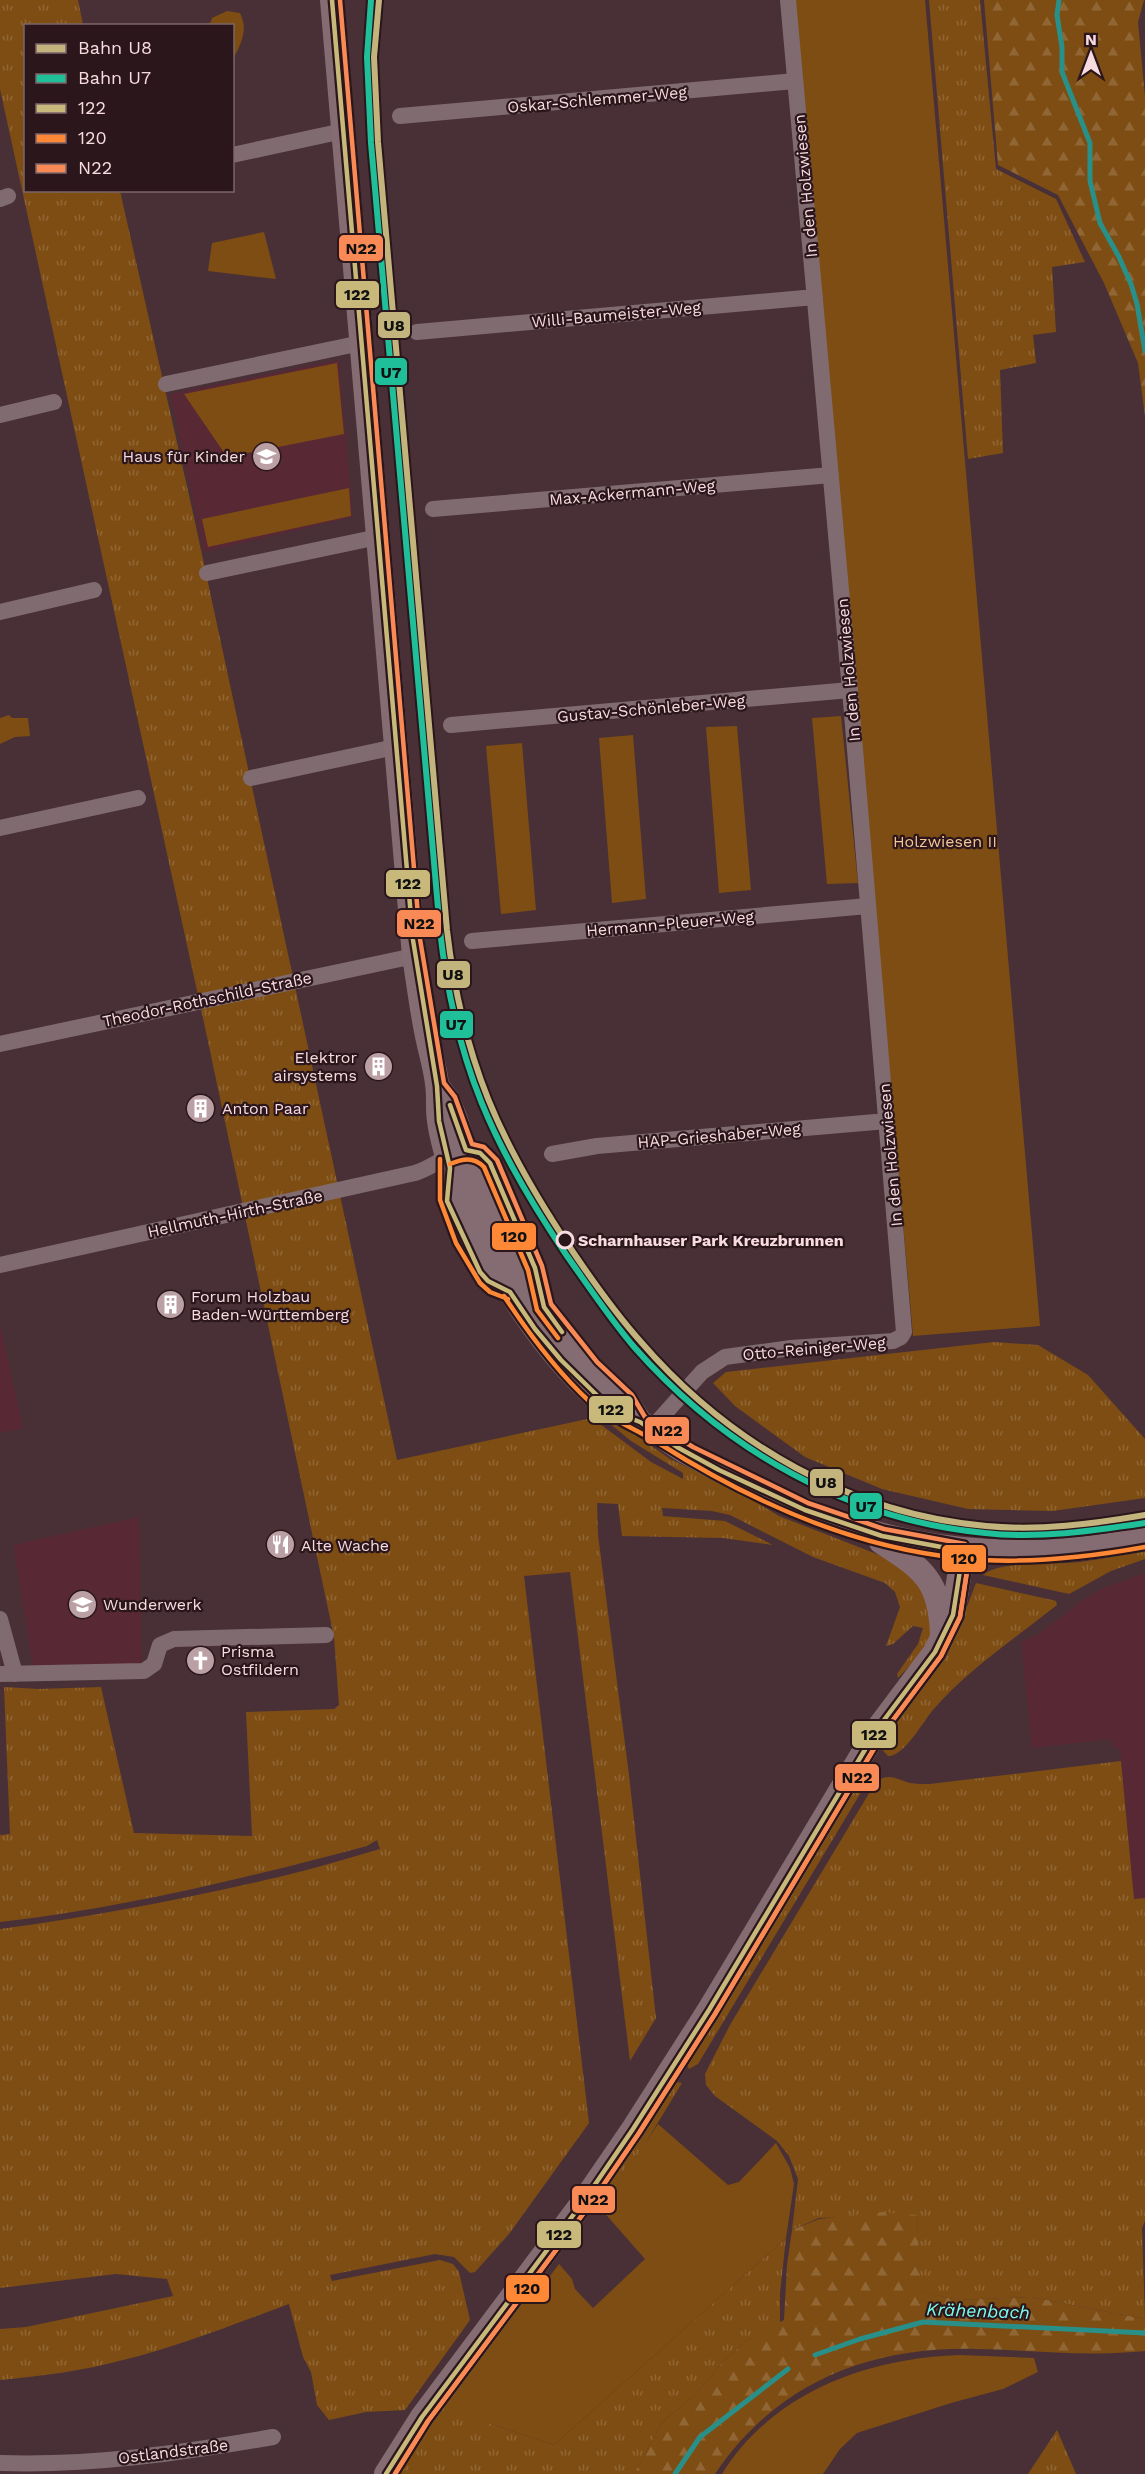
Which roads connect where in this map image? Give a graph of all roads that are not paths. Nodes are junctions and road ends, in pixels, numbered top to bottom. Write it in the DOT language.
graph roads {
  1 [pos="332,0"];
  2 [pos="788,0"];
  3 [pos="795,81"];
  4 [pos="400,116"];
  5 [pos="343,131"];
  6 [pos="234,154"];
  7 [pos="815,297"];
  8 [pos="417,332"];
  9 [pos="362,343"];
  10 [pos="166,384"];
  11 [pos="54,402"];
  12 [pos="0,415"];
  13 [pos="831,475"];
  14 [pos="433,509"];
  15 [pos="378,537"];
  16 [pos="207,573"];
  17 [pos="94,590"];
  18 [pos="0,612"];
  19 [pos="850,690"];
  20 [pos="451,725"];
  21 [pos="395,747"];
  22 [pos="251,778"];
  23 [pos="138,798"];
  24 [pos="0,828"];
  25 [pos="868,906"];
  26 [pos="472,941"];
  27 [pos="414,956"];
  28 [pos="0,1044"];
  29 [pos="887,1121"];
  30 [pos="456,1154"];
  31 [pos="552,1154"];
  32 [pos="0,1265"];
  33 [pos="899,1339"];
  34 [pos="645,1426"];
  35 [pos="863,1531"];
  36 [pos="1145,1539"];
  37 [pos="963,1551"];
  38 [pos="0,1619"];
  39 [pos="326,1635"];
  40 [pos="943,1639"];
  41 [pos="8,1674"];
  42 [pos="273,2437"];
  43 [pos="0,2463"];
  44 [pos="36,2469"];
  45 [pos="386,2474"];
  1 -- 5 [label="main road"];
  2 -- 3 [label="street, In den Holzwiesen"];
  3 -- 4 [label="street, Oskar-Schlemmer-Weg"];
  3 -- 7 [label="street, In den Holzwiesen"];
  5 -- 6 [label="street"];
  5 -- 9 [label="main road"];
  7 -- 8 [label="street, Willi-Baumeister-Weg"];
  7 -- 13 [label="street, In den Holzwiesen"];
  9 -- 10 [label="street"];
  9 -- 15 [label="main road"];
  11 -- 12 [label="street"];
  13 -- 14 [label="street, Max-Ackermann-Weg"];
  13 -- 19 [label="street, In den Holzwiesen"];
  15 -- 16 [label="street"];
  15 -- 21 [label="main road"];
  17 -- 18 [label="street"];
  19 -- 20 [label="street, Gustav-Schönleber-Weg"];
  19 -- 25 [label="street, In den Holzwiesen"];
  21 -- 22 [label="street"];
  21 -- 27 [label="main road"];
  23 -- 24 [label="street"];
  25 -- 26 [label="street, Hermann-Pleuer-Weg"];
  25 -- 29 [label="street, In den Holzwiesen"];
  27 -- 28 [label="street, Theodor-Rothschild-Straße"];
  27 -- 30 [label="main road"];
  29 -- 31 [label="street, HAP-Grieshaber-Weg"];
  29 -- 33 [label="street, In den Holzwiesen"];
  30 -- 32 [label="street, Hellmuth-Hirth-Straße"];
  30 -- 34 [label="main road"];
  33 -- 34 [label="street, Otto-Reiniger-Weg"];
  34 -- 35 [label="main road"];
  35 -- 37 [label="main road"];
  35 -- 40 [label="main road"];
  36 -- 37 [label="main road"];
  37 -- 40 [label="main road"];
  38 -- 41 [label="street"];
  39 -- 41 [label="street"];
  40 -- 45 [label="main road"];
  42 -- 44 [label="street, Ostlandstraße"];
  43 -- 44 [label="street, Ostlandstraße"];
}
